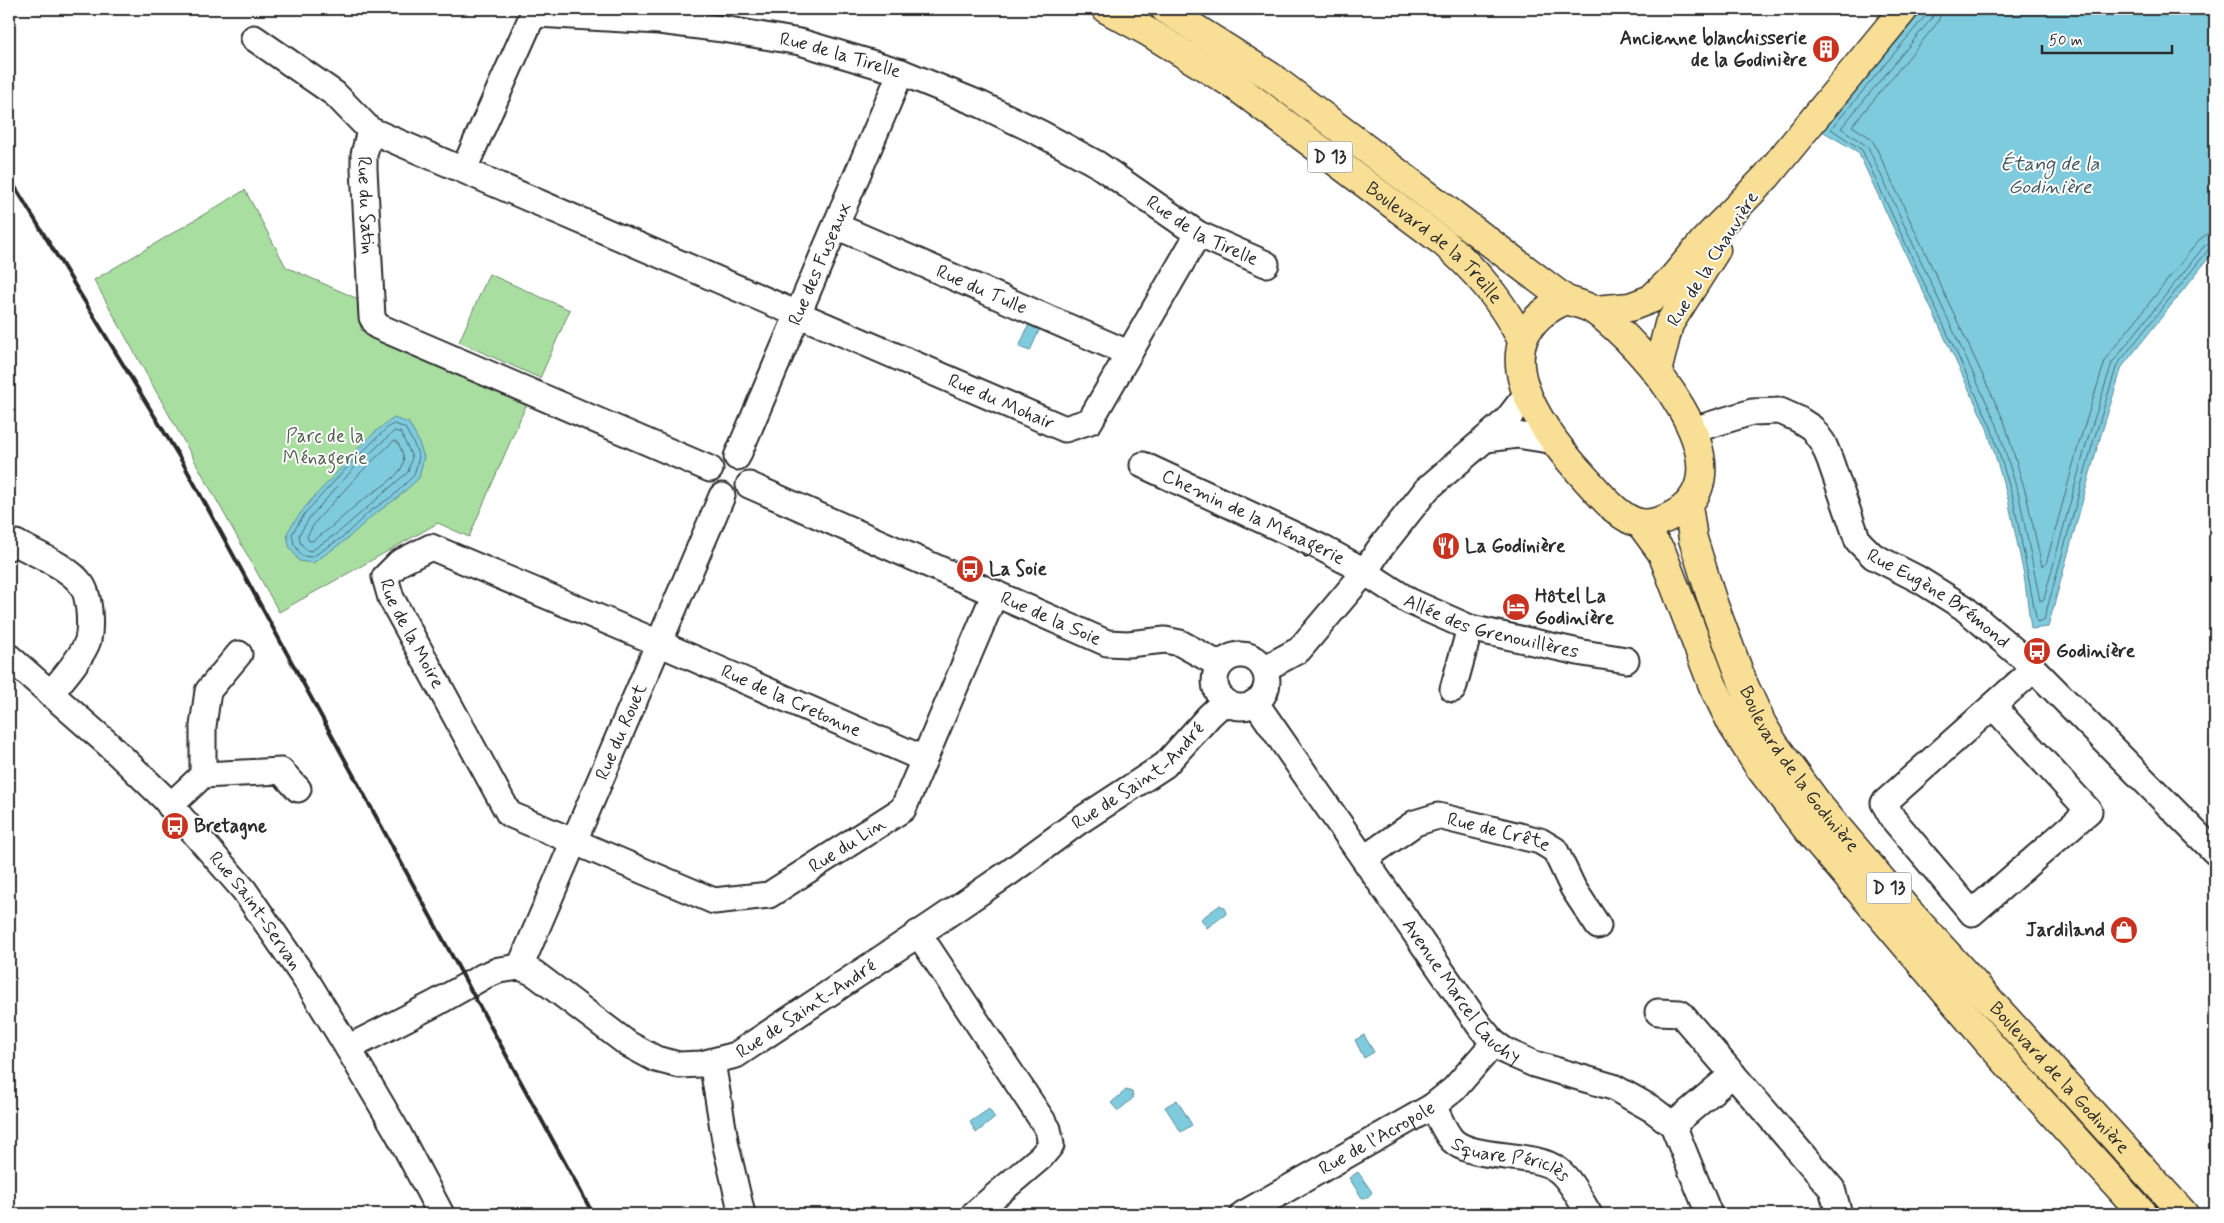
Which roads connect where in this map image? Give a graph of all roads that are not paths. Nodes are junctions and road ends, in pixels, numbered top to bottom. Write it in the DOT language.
graph roads {
  1 [pos="1106,9"];
  2 [pos="1165,9"];
  3 [pos="1904,9"];
  4 [pos="659,15"];
  5 [pos="254,38"];
  6 [pos="902,72"];
  7 [pos="370,130"];
  8 [pos="464,169"];
  9 [pos="1766,176"];
  10 [pos="836,226"];
  11 [pos="1198,234"];
  12 [pos="1266,264"];
  13 [pos="1566,300"];
  14 [pos="1594,310"];
  15 [pos="798,315"];
  16 [pos="1522,340"];
  17 [pos="1128,354"];
  18 [pos="1657,372"];
  19 [pos="1526,395"];
  20 [pos="1693,430"];
  21 [pos="1486,439"];
  22 [pos="1555,441"];
  23 [pos="737,457"];
  24 [pos="1143,465"];
  25 [pos="710,469"];
  26 [pos="748,485"];
  27 [pos="722,496"];
  28 [pos="1688,505"];
  29 [pos="1640,523"];
  30 [pos="9,547"];
  31 [pos="1365,572"];
  32 [pos="995,593"];
  33 [pos="1470,628"];
  34 [pos="658,643"];
  35 [pos="239,654"];
  36 [pos="9,657"];
  37 [pos="1626,660"];
  38 [pos="1220,665"];
  39 [pos="1264,669"];
  40 [pos="2034,669"];
  41 [pos="1453,689"];
  42 [pos="50,694"];
  43 [pos="1225,701"];
  44 [pos="1255,702"];
  45 [pos="1992,706"];
  46 [pos="924,760"];
  47 [pos="203,774"];
  48 [pos="298,789"];
  49 [pos="170,806"];
  50 [pos="574,841"];
  51 [pos="2215,852"];
  52 [pos="1364,858"];
  53 [pos="1598,926"];
  54 [pos="918,933"];
  55 [pos="520,967"];
  56 [pos="1658,1012"];
  57 [pos="1494,1043"];
  58 [pos="348,1048"];
  59 [pos="712,1062"];
  60 [pos="1733,1074"];
  61 [pos="1433,1106"];
  62 [pos="1673,1124"];
  63 [pos="440,1214"];
  64 [pos="742,1214"];
  65 [pos="974,1214"];
  66 [pos="1243,1214"];
  67 [pos="1589,1214"];
  68 [pos="1709,1214"];
  69 [pos="1839,1214"];
  70 [pos="2143,1214"];
  71 [pos="2184,1214"];
  1 -- 16 [label="main road, Boulevard de la Treille / D 13"];
  2 -- 13 [label="main road, Boulevard de la Treille / D 13"];
  3 -- 9 [label="main road, Rue de la Chauvière"];
  4 -- 6 [label="street, Rue de la Tirelle"];
  4 -- 8 [label="street, Rue de la Tirelle"];
  5 -- 7 [label="street"];
  6 -- 10 [label="street, Rue des Fuseaux"];
  6 -- 11 [label="street, Rue de la Tirelle"];
  7 -- 8 [label="street, Rue du Satin"];
  7 -- 25 [label="street, Rue du Satin"];
  8 -- 15 [label="street, Rue du Satin"];
  9 -- 14 [label="main road, Rue de la Chauvière"];
  9 -- 18 [label="main road, Rue de la Chauvière"];
  10 -- 15 [label="street, Rue des Fuseaux"];
  10 -- 17 [label="street, Rue du Tulle"];
  11 -- 12 [label="street, Rue de la Tirelle"];
  11 -- 17 [label="street, Rue du Mohair"];
  13 -- 14 [label="main road, Boulevard de la Treille"];
  13 -- 16 [label="main road"];
  14 -- 18 [label="main road"];
  15 -- 17 [label="street, Rue du Mohair"];
  15 -- 23 [label="street, Rue des Fuseaux"];
  16 -- 19 [label="main road"];
  18 -- 20 [label="main road"];
  19 -- 21 [label="street"];
  19 -- 22 [label="main road"];
  20 -- 28 [label="main road"];
  20 -- 40 [label="street, Rue Eugène Brémond"];
  21 -- 22 [label="street"];
  21 -- 31 [label="street"];
  22 -- 29 [label="main road"];
  23 -- 25 [label="street"];
  23 -- 26 [label="street"];
  24 -- 31 [label="street, Chemin de la Ménagerie"];
  25 -- 27 [label="street"];
  26 -- 27 [label="street"];
  26 -- 32 [label="street, Rue de la Soie"];
  27 -- 34 [label="street, Rue du Rouet"];
  28 -- 29 [label="main road"];
  28 -- 71 [label="main road, Boulevard de la Godinière / D 13"];
  29 -- 70 [label="main road, Boulevard de la Godinière / D 13"];
  30 -- 42 [label="street"];
  31 -- 33 [label="street, Allée des Grenouillères"];
  31 -- 39 [label="street"];
  32 -- 38 [label="street, Rue de la Soie"];
  32 -- 46 [label="street, Rue du Lin"];
  33 -- 37 [label="street, Allée des Grenouillères"];
  33 -- 41 [label="street"];
  34 -- 46 [label="street, Rue de la Cretonne"];
  34 -- 50 [label="street, Rue du Rouet"];
  34 -- 50 [label="street, Rue de la Moire"];
  35 -- 47 [label="street"];
  36 -- 42 [label="street, Rue Saint-Servan"];
  38 -- 39 [label="street"];
  38 -- 43 [label="street"];
  39 -- 44 [label="street"];
  40 -- 45 [label="street"];
  40 -- 51 [label="street, Rue Eugène Brémond"];
  42 -- 49 [label="street, Rue Saint-Servan"];
  43 -- 44 [label="street"];
  43 -- 54 [label="street, Rue de Saint-André"];
  44 -- 52 [label="street, Avenue Marcel Cauchy"];
  45 -- 45 [label="street"];
  46 -- 50 [label="street, Rue du Lin"];
  47 -- 48 [label="street"];
  47 -- 49 [label="street"];
  49 -- 58 [label="street, Rue Saint-Servan"];
  50 -- 55 [label="street, Rue du Rouet"];
  52 -- 53 [label="street, Rue de Crête"];
  52 -- 57 [label="street, Avenue Marcel Cauchy"];
  54 -- 59 [label="street, Rue de Saint-André"];
  54 -- 65 [label="street"];
  55 -- 58 [label="street"];
  55 -- 59 [label="street, Rue de Saint-André"];
  56 -- 60 [label="street"];
  57 -- 61 [label="street, Rue de l’Acropole"];
  57 -- 62 [label="street, Avenue Marcel Cauchy"];
  58 -- 63 [label="street, Rue Saint-Servan"];
  59 -- 64 [label="street"];
  60 -- 62 [label="street"];
  60 -- 69 [label="street"];
  61 -- 66 [label="street, Rue de l’Acropole"];
  61 -- 67 [label="street, Square Périclès"];
  62 -- 68 [label="street"];
}
